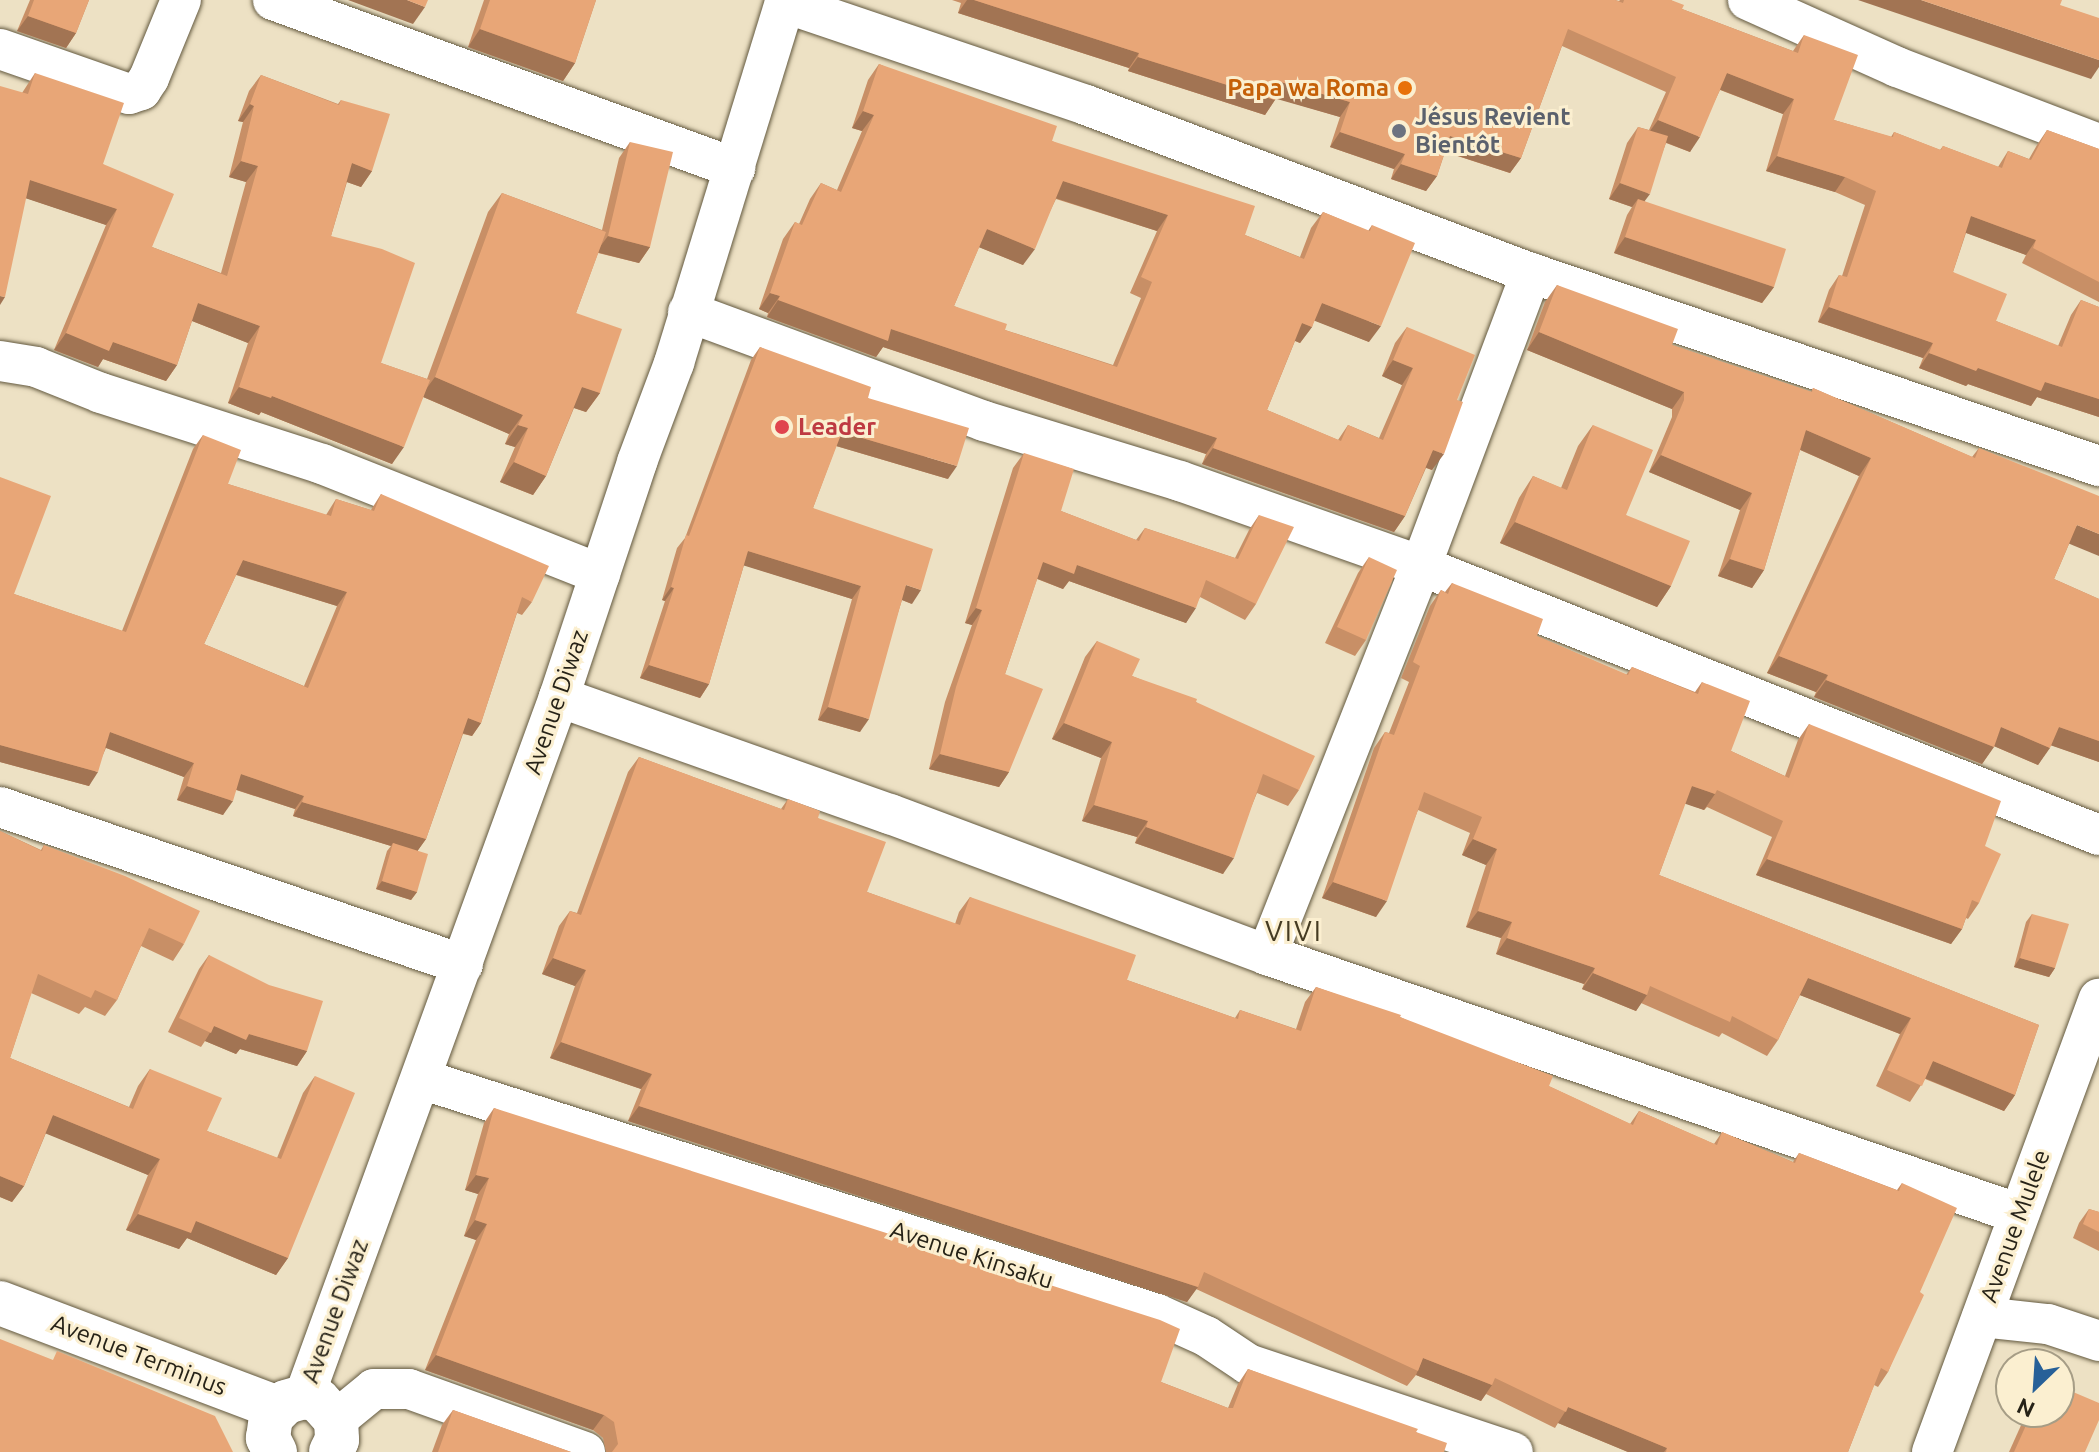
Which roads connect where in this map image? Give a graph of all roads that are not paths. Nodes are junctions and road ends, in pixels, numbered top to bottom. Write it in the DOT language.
graph roads {
  1 [pos="181,0"];
  2 [pos="273,0"];
  3 [pos="1748,0"];
  4 [pos="785,2"];
  5 [pos="0,49"];
  6 [pos="2099,144"];
  7 [pos="735,168"];
  8 [pos="1531,273"];
  9 [pos="688,312"];
  10 [pos="0,361"];
  11 [pos="2099,466"];
  12 [pos="1421,566"];
  13 [pos="600,574"];
  14 [pos="559,697"];
  15 [pos="0,807"];
  16 [pos="2099,835"];
  17 [pos="1267,955"];
  18 [pos="463,965"];
  19 [pos="2099,999"];
  20 [pos="421,1079"];
  21 [pos="2019,1214"];
  22 [pos="0,1303"];
  23 [pos="1982,1317"];
  24 [pos="2099,1341"];
  25 [pos="312,1419"];
  26 [pos="275,1452"];
  27 [pos="585,1452"];
  28 [pos="1513,1452"];
  29 [pos="1932,1452"];
  1 -- 5 [label="street"];
  2 -- 7 [label="street"];
  3 -- 6 [label="street"];
  4 -- 7 [label="street, Avenue Diwaz"];
  4 -- 8 [label="street"];
  7 -- 9 [label="street, Avenue Diwaz"];
  8 -- 11 [label="street"];
  8 -- 12 [label="street"];
  9 -- 12 [label="street"];
  9 -- 13 [label="street, Avenue Diwaz"];
  10 -- 13 [label="street"];
  12 -- 16 [label="street"];
  12 -- 17 [label="street"];
  13 -- 14 [label="street, Avenue Diwaz"];
  14 -- 17 [label="street"];
  14 -- 18 [label="street, Avenue Diwaz"];
  15 -- 18 [label="street"];
  17 -- 21 [label="street"];
  18 -- 20 [label="street, Avenue Diwaz"];
  19 -- 21 [label="street, Avenue Mulele"];
  20 -- 25 [label="street, Avenue Diwaz"];
  20 -- 28 [label="street, Avenue Kinsaku"];
  21 -- 23 [label="street, Avenue Mulele"];
  22 -- 25 [label="street, Avenue Terminus"];
  23 -- 24 [label="street"];
  23 -- 29 [label="street, Avenue Mulele"];
  25 -- 26 [label="street"];
  25 -- 27 [label="street"];
}
